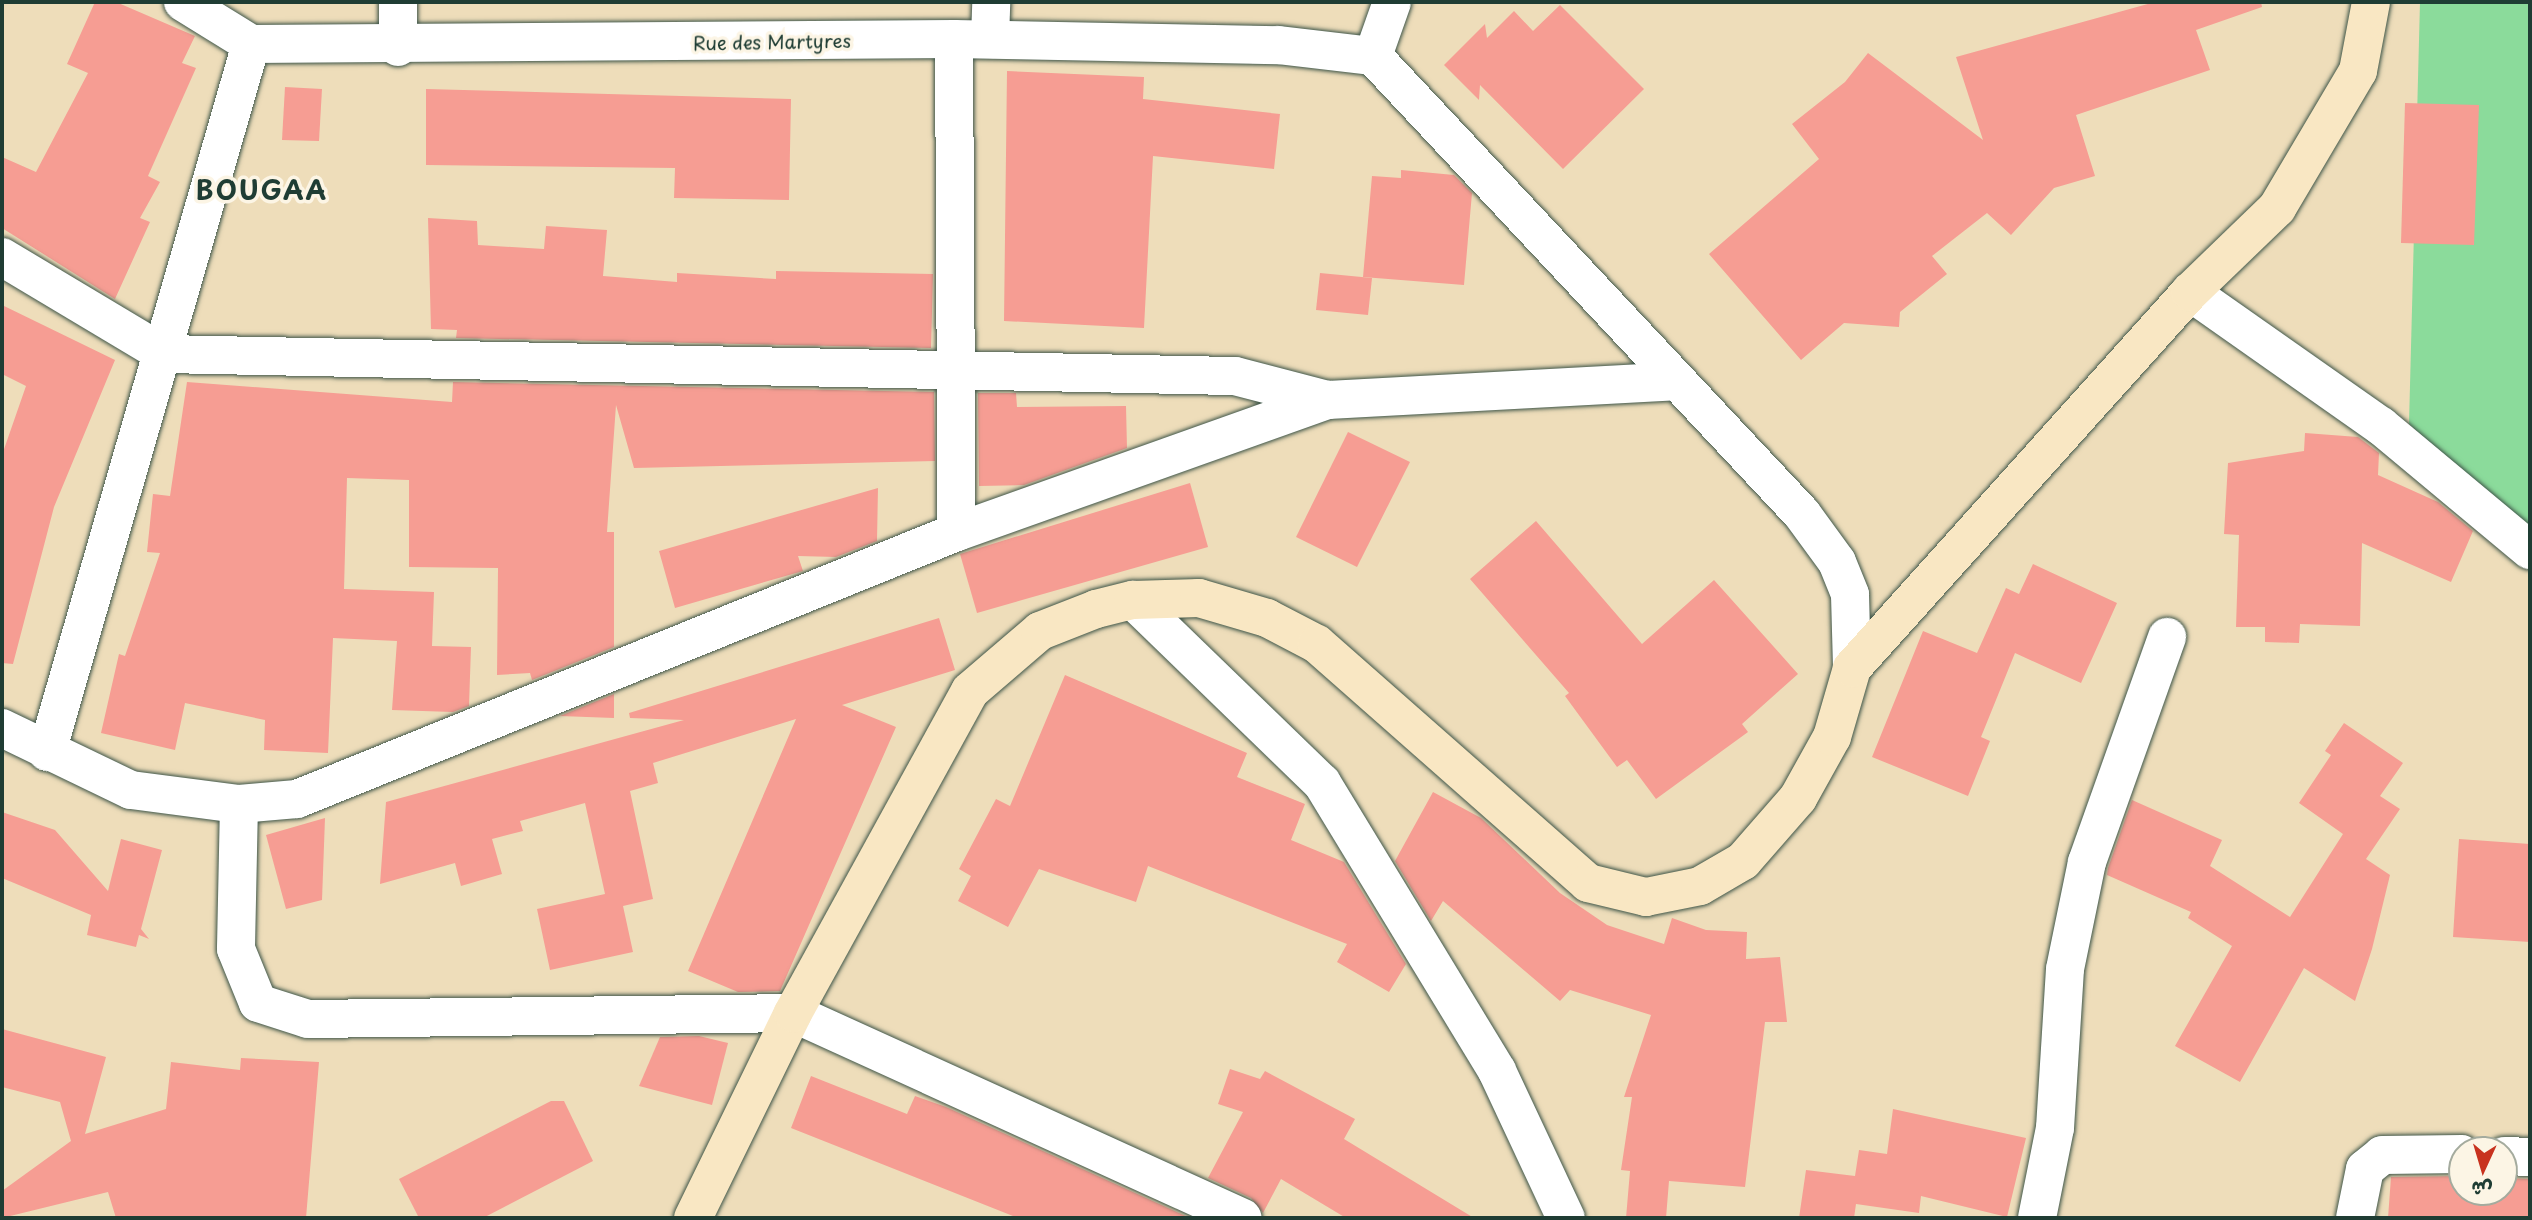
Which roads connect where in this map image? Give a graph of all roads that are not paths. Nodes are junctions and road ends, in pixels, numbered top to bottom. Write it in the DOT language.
graph roads {
  1 [pos="183,2"];
  2 [pos="398,2"];
  3 [pos="991,2"];
  4 [pos="1392,2"];
  5 [pos="2371,2"];
  6 [pos="972,39"];
  7 [pos="251,44"];
  8 [pos="398,47"];
  9 [pos="1373,56"];
  10 [pos="2,257"];
  11 [pos="2190,292"];
  12 [pos="164,355"];
  13 [pos="956,369"];
  14 [pos="1675,381"];
  15 [pos="1328,400"];
  16 [pos="957,532"];
  17 [pos="2530,550"];
  18 [pos="1133,600"];
  19 [pos="2167,637"];
  20 [pos="1852,668"];
  21 [pos="2,728"];
  22 [pos="47,752"];
  23 [pos="239,804"];
  24 [pos="793,1013"];
  25 [pos="2448,1154"];
  26 [pos="694,1218"];
  27 [pos="1241,1218"];
  28 [pos="1566,1218"];
  29 [pos="2037,1218"];
  30 [pos="2356,1218"];
  1 -- 7 [label="street"];
  2 -- 8 [label="street"];
  3 -- 6 [label="street"];
  4 -- 9 [label="street"];
  5 -- 11 [label="street"];
  6 -- 8 [label="street, Rue des Martyres"];
  6 -- 9 [label="street, Rue des Martyres"];
  6 -- 13 [label="street"];
  7 -- 8 [label="street, Rue des Martyres"];
  7 -- 12 [label="street"];
  9 -- 14 [label="street"];
  10 -- 12 [label="street"];
  11 -- 17 [label="street"];
  11 -- 20 [label="street"];
  12 -- 13 [label="street"];
  12 -- 22 [label="street"];
  13 -- 15 [label="street"];
  13 -- 16 [label="street"];
  14 -- 15 [label="street"];
  14 -- 20 [label="street"];
  15 -- 16 [label="street"];
  16 -- 23 [label="street"];
  18 -- 20 [label="street"];
  18 -- 24 [label="street"];
  18 -- 28 [label="street"];
  19 -- 29 [label="street"];
  21 -- 22 [label="street"];
  22 -- 23 [label="street"];
  23 -- 24 [label="street"];
  24 -- 26 [label="street"];
  24 -- 27 [label="street"];
  25 -- 30 [label="street"];
}
